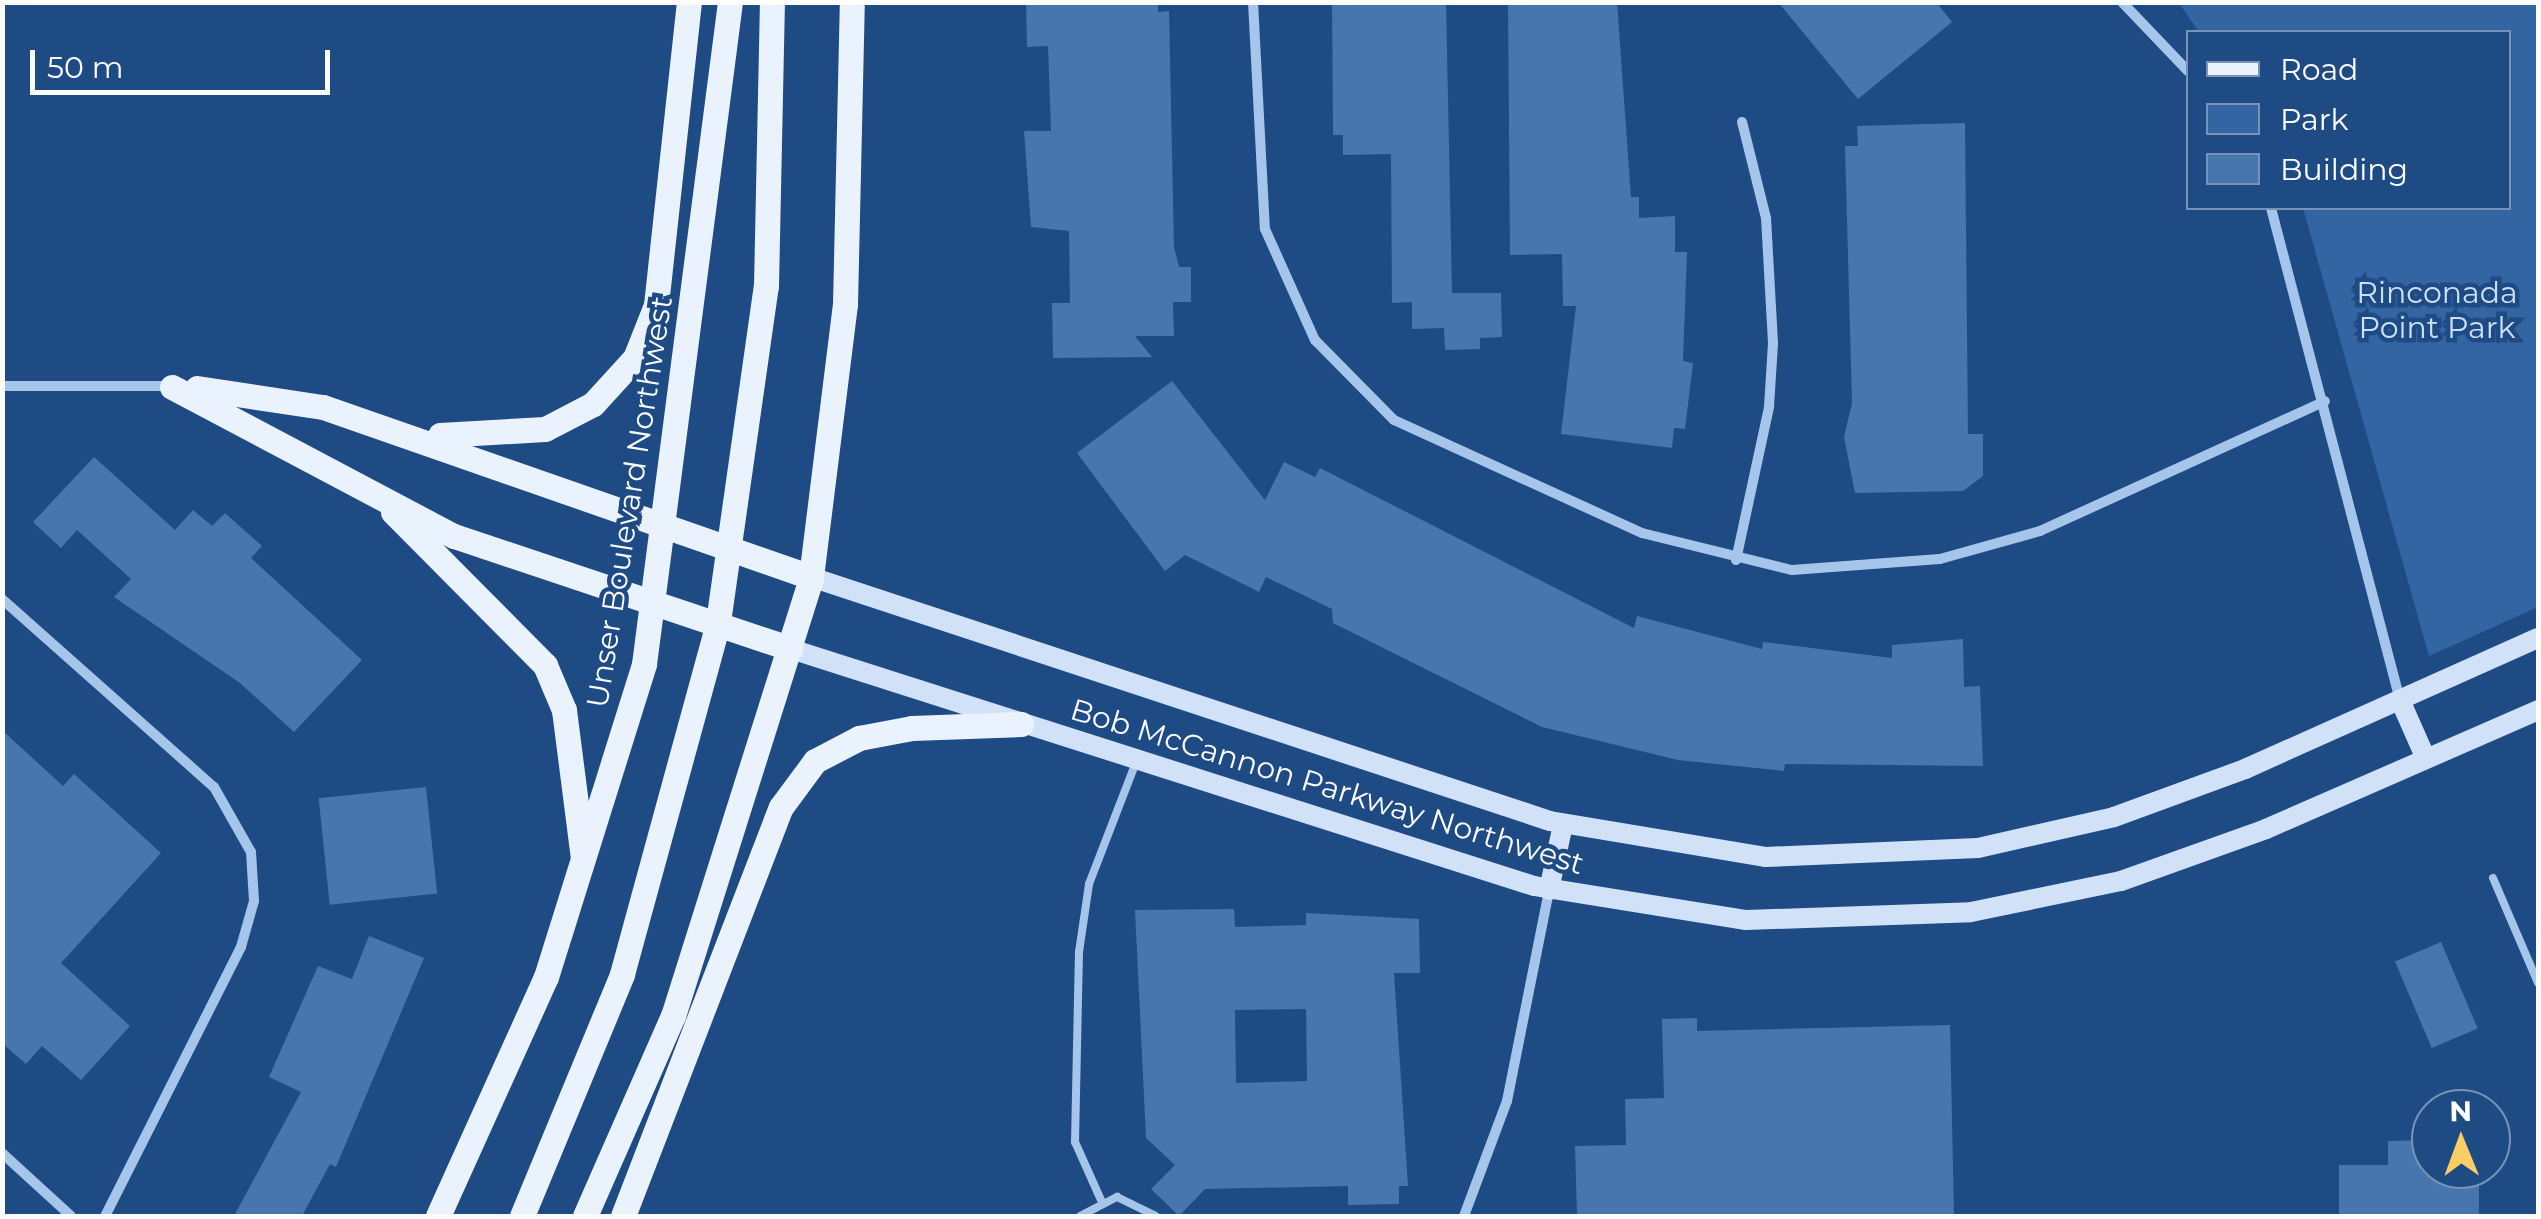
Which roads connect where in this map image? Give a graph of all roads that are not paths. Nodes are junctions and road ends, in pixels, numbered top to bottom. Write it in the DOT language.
graph roads {
  1 [pos="688,2"];
  2 [pos="730,2"];
  3 [pos="772,2"];
  4 [pos="852,2"];
  5 [pos="1253,2"];
  6 [pos="2122,2"];
  7 [pos="2186,69"];
  8 [pos="1742,122"];
  9 [pos="2271,210"];
  10 [pos="2,386"];
  11 [pos="172,386"];
  12 [pos="2325,401"];
  13 [pos="400,432"];
  14 [pos="375,494"];
  15 [pos="664,529"];
  16 [pos="732,552"];
  17 [pos="1736,560"];
  18 [pos="811,578"];
  19 [pos="2,599"];
  20 [pos="652,600"];
  21 [pos="718,622"];
  22 [pos="2538,638"];
  23 [pos="792,649"];
  24 [pos="2400,700"];
  25 [pos="2538,710"];
  26 [pos="1021,724"];
  27 [pos="2426,759"];
  28 [pos="1136,762"];
  29 [pos="1563,824"];
  30 [pos="585,867"];
  31 [pos="2493,878"];
  32 [pos="1549,890"];
  33 [pos="2538,983"];
  34 [pos="2,1154"];
  35 [pos="1101,1200"];
  36 [pos="72,1216"];
  37 [pos="105,1216"];
  38 [pos="438,1216"];
  39 [pos="522,1216"];
  40 [pos="585,1216"];
  41 [pos="624,1216"];
  42 [pos="1080,1216"];
  43 [pos="1156,1216"];
  44 [pos="1464,1216"];
  1 -- 13 [label="main road"];
  2 -- 15 [label="main road, Unser Boulevard Northwest"];
  3 -- 16 [label="main road"];
  4 -- 18 [label="main road"];
  5 -- 17 [label="street"];
  6 -- 7 [label="street"];
  8 -- 17 [label="street"];
  9 -- 12 [label="street"];
  10 -- 11 [label="street"];
  11 -- 13 [label="main road"];
  11 -- 14 [label="main road"];
  12 -- 17 [label="street"];
  12 -- 24 [label="street"];
  13 -- 15 [label="main road"];
  14 -- 20 [label="main road"];
  14 -- 30 [label="main road"];
  15 -- 16 [label="main road"];
  15 -- 20 [label="main road, Unser Boulevard Northwest"];
  16 -- 18 [label="main road"];
  16 -- 21 [label="main road"];
  18 -- 23 [label="main road"];
  18 -- 29 [label="street, Bob McCannon Parkway Northwest"];
  19 -- 37 [label="street"];
  20 -- 21 [label="main road"];
  20 -- 30 [label="main road, Unser Boulevard Northwest"];
  21 -- 23 [label="main road"];
  21 -- 39 [label="main road"];
  22 -- 24 [label="street, Bob McCannon Parkway Northwest"];
  23 -- 26 [label="street, Bob McCannon Parkway Northwest"];
  23 -- 40 [label="main road"];
  24 -- 27 [label="street"];
  24 -- 29 [label="street, Bob McCannon Parkway Northwest"];
  25 -- 27 [label="street, Bob McCannon Parkway Northwest"];
  26 -- 28 [label="street, Bob McCannon Parkway Northwest"];
  26 -- 41 [label="main road"];
  27 -- 32 [label="street, Bob McCannon Parkway Northwest"];
  28 -- 32 [label="street, Bob McCannon Parkway Northwest"];
  28 -- 35 [label="lane"];
  29 -- 32 [label="street"];
  30 -- 38 [label="main road, Unser Boulevard Northwest"];
  31 -- 33 [label="lane"];
  32 -- 44 [label="street"];
  34 -- 36 [label="street"];
  35 -- 42 [label="lane"];
  35 -- 43 [label="lane"];
}
